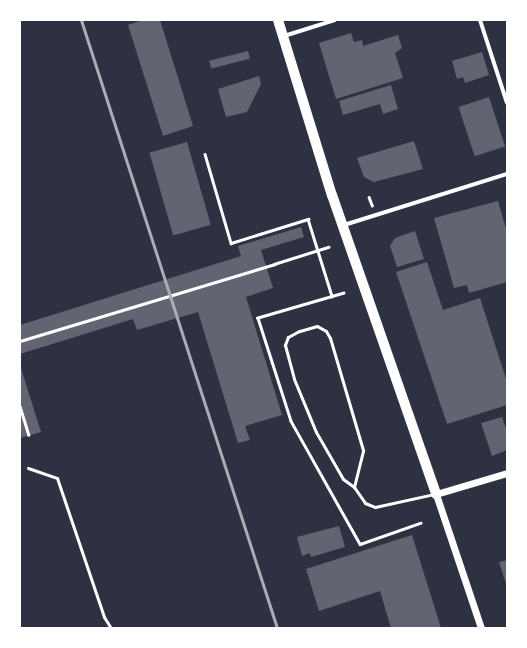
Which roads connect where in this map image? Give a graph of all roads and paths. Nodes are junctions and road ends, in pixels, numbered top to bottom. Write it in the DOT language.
graph roads {
  1 [pos="278,20"];
  2 [pos="336,20"];
  3 [pos="480,20"];
  4 [pos="283,37"];
  5 [pos="507,102"];
  6 [pos="205,154"];
  7 [pos="507,174"];
  8 [pos="343,226"];
  9 [pos="328,247"];
  10 [pos="317,251"];
  11 [pos="332,296"];
  12 [pos="20,341"];
  13 [pos="20,406"];
  14 [pos="29,435"];
  15 [pos="28,468"];
  16 [pos="507,473"];
  17 [pos="354,487"];
  18 [pos="436,494"];
  19 [pos="112,628"];
  20 [pos="481,628"];
  1 -- 4 [label="main road"];
  2 -- 4 [label="street"];
  3 -- 5 [label="street"];
  4 -- 8 [label="main road"];
  6 -- 10 [label="path"];
  7 -- 8 [label="street"];
  8 -- 18 [label="main road"];
  9 -- 10 [label="path"];
  10 -- 11 [label="path"];
  10 -- 12 [label="path"];
  13 -- 14 [label="path"];
  15 -- 19 [label="lane"];
  16 -- 18 [label="street"];
  17 -- 17 [label="lane"];
  17 -- 18 [label="lane"];
  18 -- 20 [label="street"];
}
